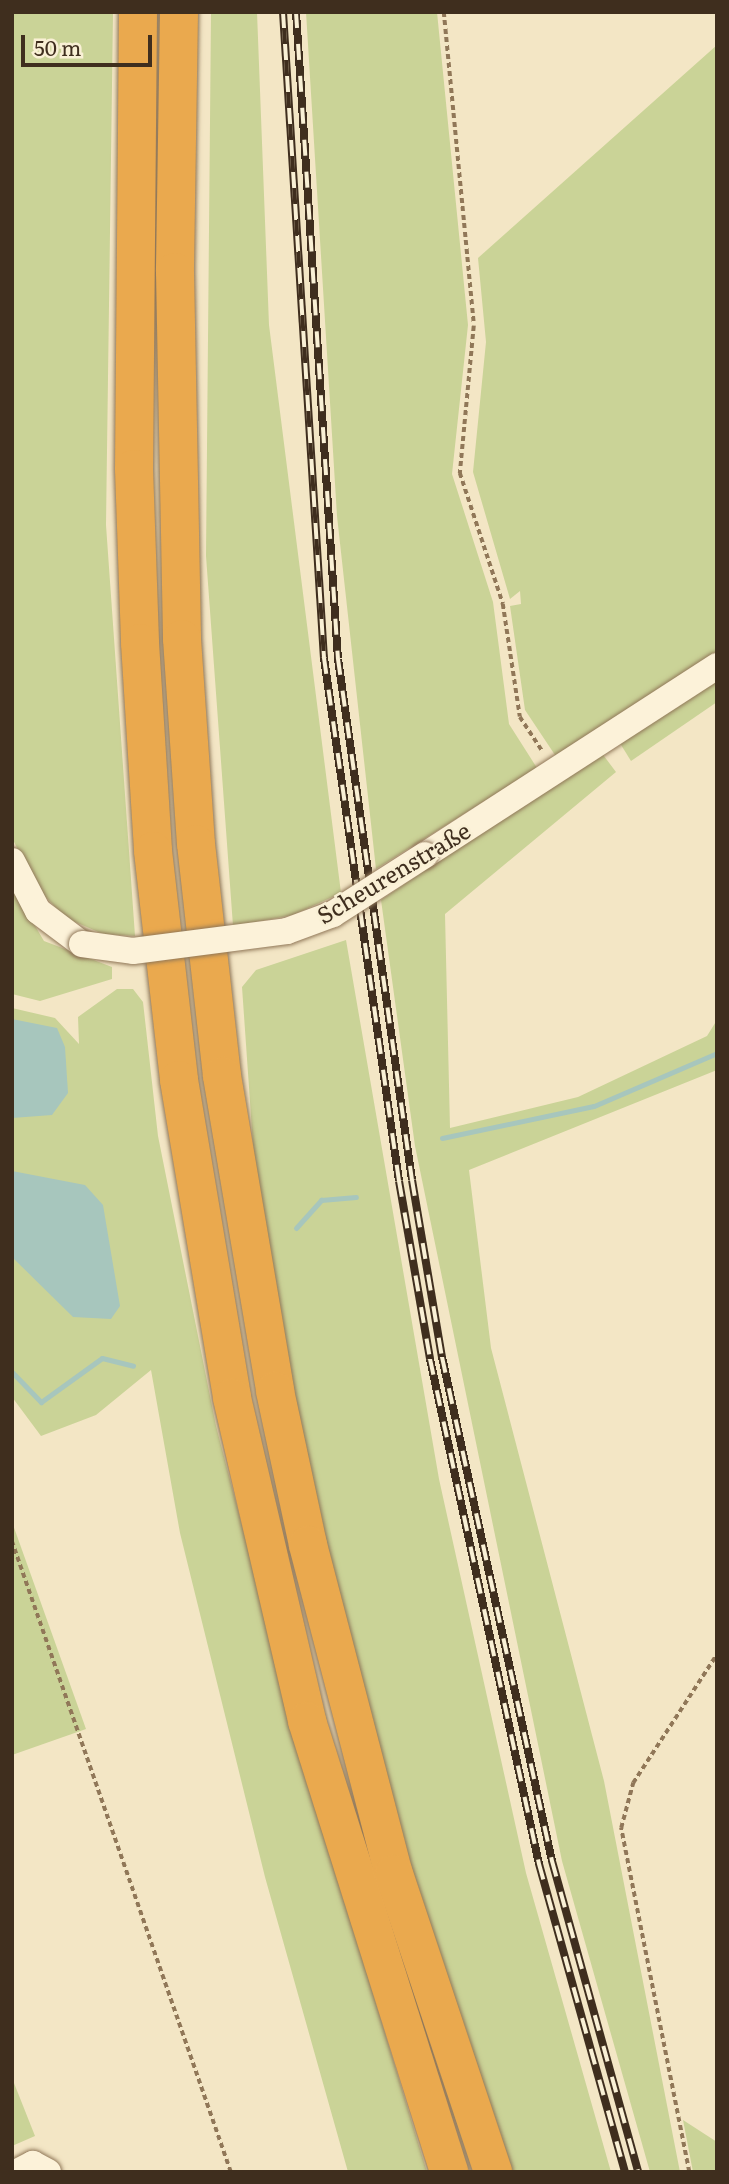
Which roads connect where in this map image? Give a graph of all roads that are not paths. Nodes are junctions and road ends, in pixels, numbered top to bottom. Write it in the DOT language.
graph roads {
  1 [pos="138,12"];
  2 [pos="179,12"];
  3 [pos="717,666"];
  4 [pos="12,861"];
  5 [pos="17,2172"];
  6 [pos="48,2172"];
  7 [pos="449,2172"];
  8 [pos="493,2172"];
  1 -- 7 [label="highway"];
  2 -- 8 [label="highway"];
  3 -- 4 [label="street, Scheurenstraße, bridge"];
  5 -- 6 [label="street"];
}
